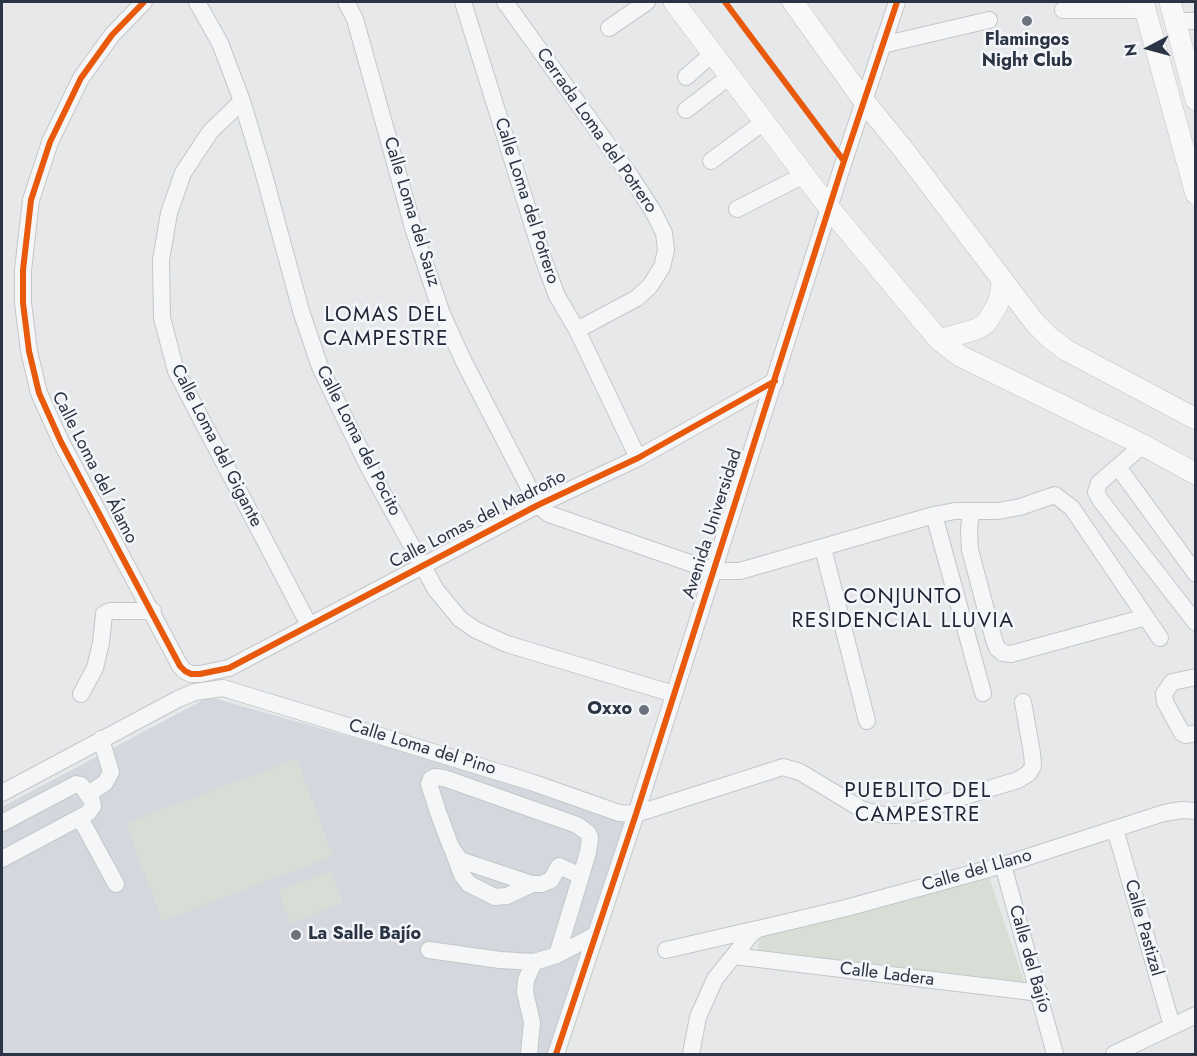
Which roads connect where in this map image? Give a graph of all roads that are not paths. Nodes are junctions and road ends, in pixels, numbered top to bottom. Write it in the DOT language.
graph roads {
  1 [pos="144,2"];
  2 [pos="197,2"];
  3 [pos="346,2"];
  4 [pos="463,2"];
  5 [pos="505,2"];
  6 [pos="647,2"];
  7 [pos="674,2"];
  8 [pos="793,2"];
  9 [pos="897,2"];
  10 [pos="1144,6"];
  11 [pos="1063,10"];
  12 [pos="1181,14"];
  13 [pos="989,20"];
  14 [pos="609,28"];
  15 [pos="882,45"];
  16 [pos="713,53"];
  17 [pos="730,76"];
  18 [pos="686,77"];
  19 [pos="1196,100"];
  20 [pos="242,101"];
  21 [pos="864,101"];
  22 [pos="686,110"];
  23 [pos="765,121"];
  24 [pos="711,161"];
  25 [pos="804,175"];
  26 [pos="1196,194"];
  27 [pos="737,209"];
  28 [pos="830,209"];
  29 [pos="1002,280"];
  30 [pos="577,330"];
  31 [pos="939,340"];
  32 [pos="775,381"];
  33 [pos="1196,419"];
  34 [pos="1143,445"];
  35 [pos="638,458"];
  36 [pos="1118,467"];
  37 [pos="1196,474"];
  38 [pos="538,505"];
  39 [pos="971,511"];
  40 [pos="934,515"];
  41 [pos="822,548"];
  42 [pos="422,566"];
  43 [pos="713,571"];
  44 [pos="1196,574"];
  45 [pos="153,611"];
  46 [pos="1146,617"];
  47 [pos="1196,623"];
  48 [pos="309,625"];
  49 [pos="1160,638"];
  50 [pos="191,674"];
  51 [pos="1196,677"];
  52 [pos="81,693"];
  53 [pos="983,693"];
  54 [pos="674,694"];
  55 [pos="1023,702"];
  56 [pos="867,721"];
  57 [pos="1196,733"];
  58 [pos="101,739"];
  59 [pos="2,793"];
  60 [pos="88,794"];
  61 [pos="1196,811"];
  62 [pos="636,814"];
  63 [pos="80,818"];
  64 [pos="4,820"];
  65 [pos="1115,829"];
  66 [pos="454,854"];
  67 [pos="2,859"];
  68 [pos="1003,865"];
  69 [pos="581,876"];
  70 [pos="116,884"];
  71 [pos="531,884"];
  72 [pos="758,929"];
  73 [pos="595,935"];
  74 [pos="429,950"];
  75 [pos="666,950"];
  76 [pos="556,955"];
  77 [pos="734,956"];
  78 [pos="534,962"];
  79 [pos="1040,993"];
  80 [pos="1196,1015"];
  81 [pos="1172,1026"];
  82 [pos="529,1054"];
  83 [pos="560,1054"];
  84 [pos="691,1054"];
  85 [pos="1055,1054"];
  86 [pos="1114,1054"];
  1 -- 45 [label="street, Calle Loma del Álamo"];
  2 -- 20 [label="street, Calle Loma del Pocito"];
  3 -- 38 [label="street, Calle Loma del Sauz"];
  4 -- 30 [label="street, Calle Loma del Potrero"];
  5 -- 30 [label="street, Cerrada Loma del Potrero"];
  6 -- 14 [label="street"];
  7 -- 16 [label="main road"];
  8 -- 21 [label="main road"];
  9 -- 15 [label="street, Avenida Universidad"];
  10 -- 11 [label="street"];
  10 -- 26 [label="main road"];
  12 -- 19 [label="main road"];
  13 -- 15 [label="street"];
  15 -- 21 [label="street, Avenida Universidad"];
  16 -- 17 [label="main road"];
  16 -- 18 [label="street"];
  17 -- 22 [label="street"];
  17 -- 23 [label="main road"];
  20 -- 42 [label="street, Calle Loma del Pocito"];
  20 -- 48 [label="street, Calle Loma del Gigante"];
  21 -- 28 [label="street, Avenida Universidad"];
  21 -- 29 [label="main road"];
  23 -- 24 [label="street"];
  23 -- 25 [label="main road"];
  25 -- 27 [label="street"];
  25 -- 28 [label="main road"];
  28 -- 31 [label="main road"];
  28 -- 32 [label="street, Avenida Universidad"];
  29 -- 31 [label="main road"];
  29 -- 33 [label="main road"];
  30 -- 35 [label="street, Calle Loma del Potrero"];
  31 -- 34 [label="main road"];
  32 -- 35 [label="street, Calle Lomas del Madroño"];
  32 -- 43 [label="street, Avenida Universidad"];
  34 -- 36 [label="street"];
  34 -- 37 [label="main road"];
  35 -- 38 [label="street, Calle Lomas del Madroño"];
  36 -- 44 [label="street"];
  36 -- 47 [label="street"];
  38 -- 42 [label="street, Calle Lomas del Madroño"];
  38 -- 43 [label="street"];
  39 -- 40 [label="street"];
  39 -- 46 [label="street"];
  39 -- 46 [label="street"];
  40 -- 41 [label="street"];
  40 -- 53 [label="street"];
  41 -- 43 [label="street"];
  41 -- 56 [label="street"];
  42 -- 48 [label="street, Calle Lomas del Madroño"];
  42 -- 54 [label="street, Calle Loma del Pocito"];
  43 -- 54 [label="street, Avenida Universidad"];
  45 -- 50 [label="street, Calle Loma del Álamo"];
  45 -- 52 [label="street"];
  46 -- 49 [label="street"];
  48 -- 50 [label="street, Calle Lomas del Madroño"];
  51 -- 57 [label="street"];
  54 -- 62 [label="street, Avenida Universidad"];
  55 -- 62 [label="street"];
  58 -- 59 [label="street"];
  58 -- 60 [label="street"];
  58 -- 62 [label="street, Calle Loma del Pino"];
  60 -- 63 [label="street"];
  60 -- 64 [label="street"];
  61 -- 65 [label="street, Calle del Llano"];
  62 -- 73 [label="street, Avenida Universidad"];
  63 -- 67 [label="street"];
  63 -- 70 [label="street"];
  65 -- 68 [label="street, Calle del Llano"];
  65 -- 81 [label="street, Calle Pastizal"];
  66 -- 69 [label="street"];
  66 -- 71 [label="street"];
  66 -- 71 [label="street"];
  68 -- 72 [label="street, Calle del Llano"];
  68 -- 79 [label="street, Calle del Bajío"];
  69 -- 71 [label="street"];
  69 -- 76 [label="street"];
  72 -- 75 [label="street, Calle del Llano"];
  72 -- 77 [label="street"];
  73 -- 76 [label="street"];
  73 -- 83 [label="street, Avenida Universidad"];
  74 -- 78 [label="street"];
  76 -- 78 [label="street"];
  77 -- 79 [label="street, Calle Ladera"];
  77 -- 84 [label="street"];
  78 -- 82 [label="street"];
  79 -- 85 [label="street, Calle del Bajío"];
  80 -- 81 [label="street"];
  81 -- 86 [label="street"];
}
